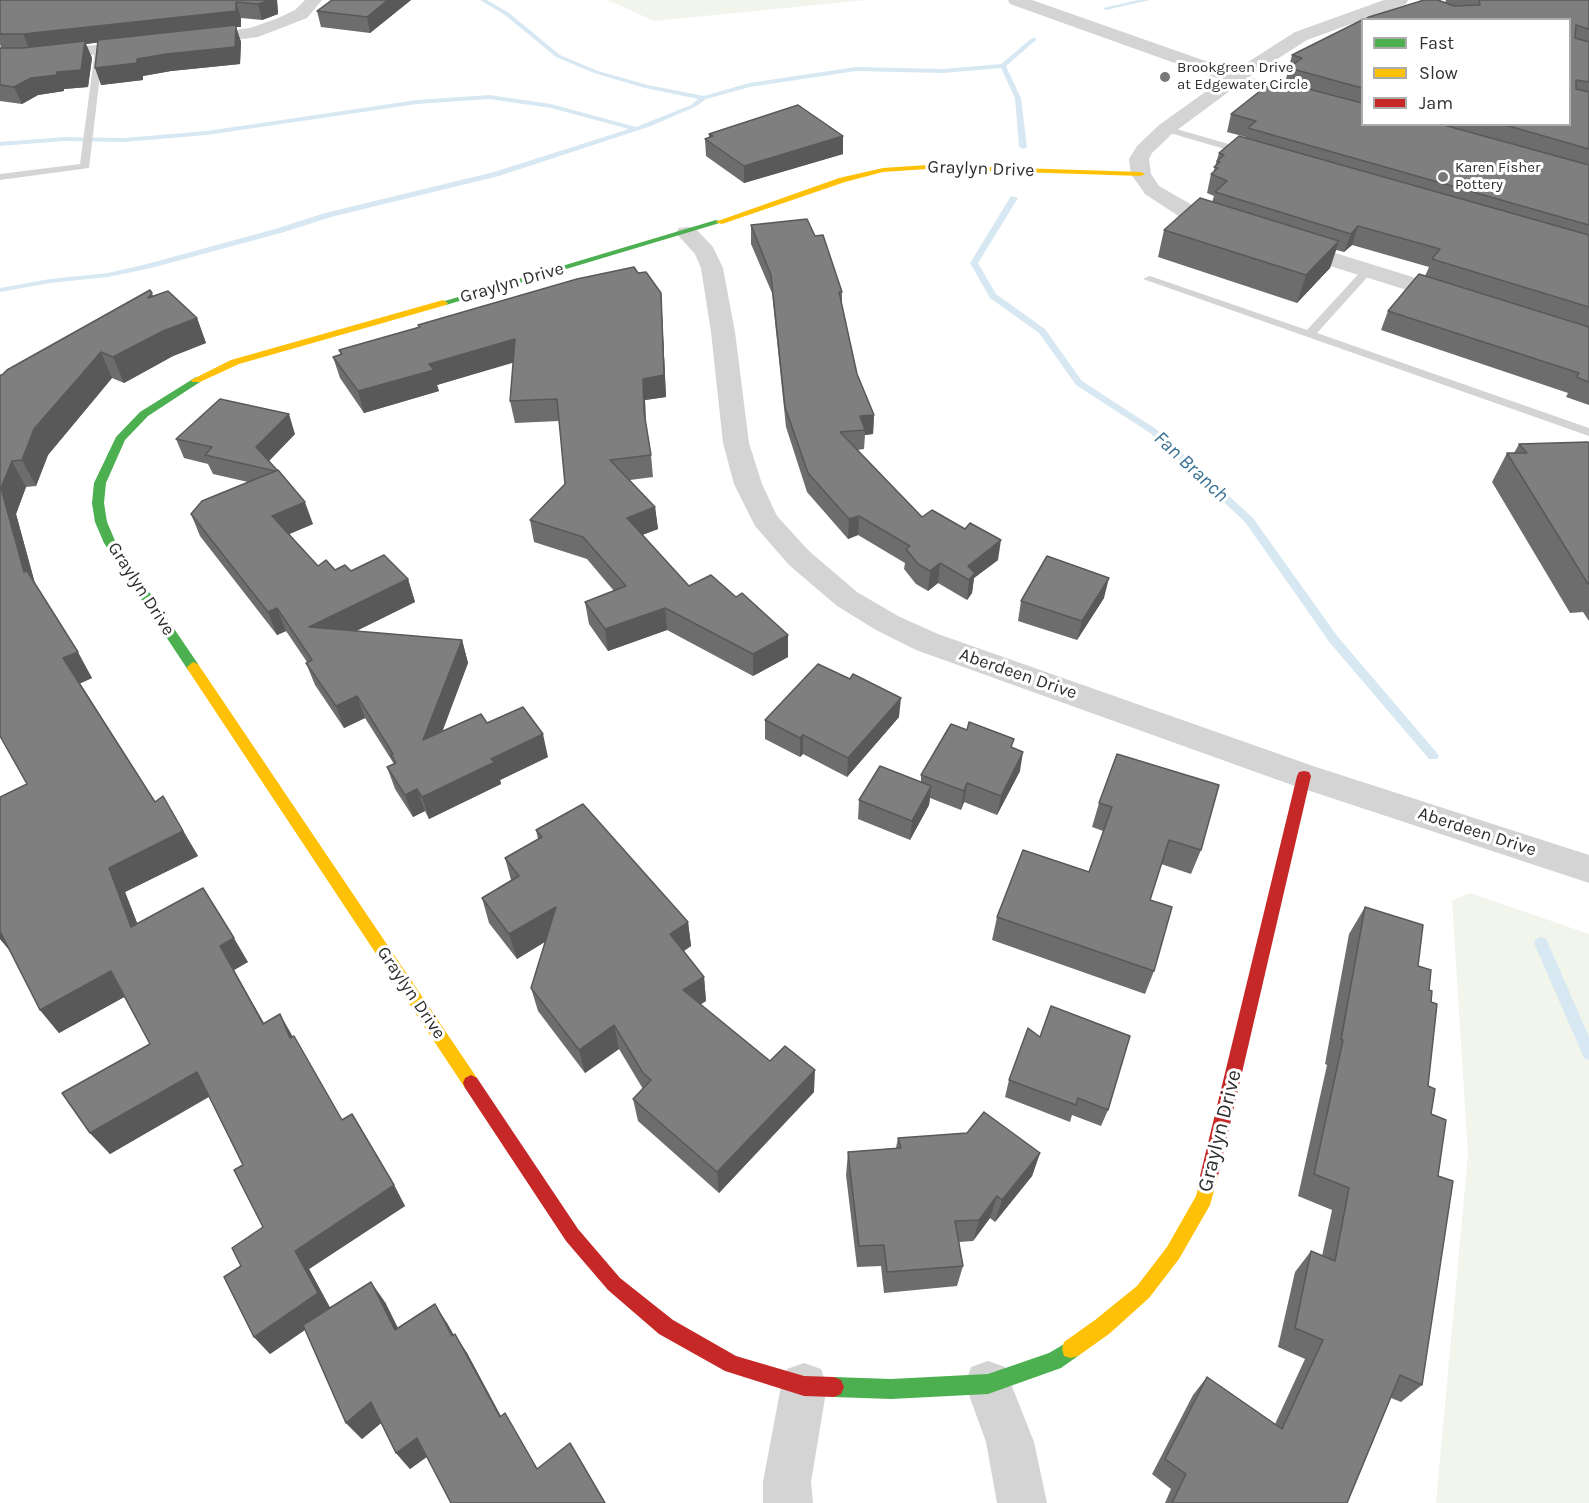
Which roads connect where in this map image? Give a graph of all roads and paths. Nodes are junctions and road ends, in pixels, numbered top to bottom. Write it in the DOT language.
graph roads {
  1 [pos="314,0"];
  2 [pos="1016,0"];
  3 [pos="1410,1"];
  4 [pos="99,50"];
  5 [pos="0,57"];
  6 [pos="1236,80"];
  7 [pos="1266,88"];
  8 [pos="1166,129"];
  9 [pos="1259,156"];
  10 [pos="1141,174"];
  11 [pos="0,177"];
  12 [pos="1244,232"];
  13 [pos="687,233"];
  14 [pos="1267,239"];
  15 [pos="1368,270"];
  16 [pos="1149,279"];
  17 [pos="1475,304"];
  18 [pos="1309,335"];
  19 [pos="1589,432"];
  20 [pos="1304,776"];
  21 [pos="1589,869"];
  22 [pos="988,1384"];
  23 [pos="804,1386"];
  24 [pos="788,1503"];
  25 [pos="1022,1503"];
  1 -- 4 [label="street"];
  2 -- 6 [label="street"];
  3 -- 6 [label="street"];
  4 -- 5 [label="street"];
  4 -- 11 [label="lane"];
  6 -- 7 [label="street"];
  6 -- 8 [label="street"];
  8 -- 9 [label="lane"];
  8 -- 10 [label="street"];
  10 -- 12 [label="street"];
  10 -- 13 [label="street, Graylyn Drive"];
  13 -- 20 [label="street, Aberdeen Drive"];
  13 -- 23 [label="street, Graylyn Drive"];
  14 -- 15 [label="street"];
  15 -- 17 [label="street"];
  15 -- 18 [label="lane"];
  16 -- 18 [label="lane"];
  18 -- 19 [label="lane"];
  20 -- 21 [label="street, Aberdeen Drive"];
  20 -- 22 [label="street, Graylyn Drive"];
  22 -- 23 [label="street, Graylyn Drive"];
  22 -- 25 [label="street"];
  23 -- 24 [label="street"];
}
